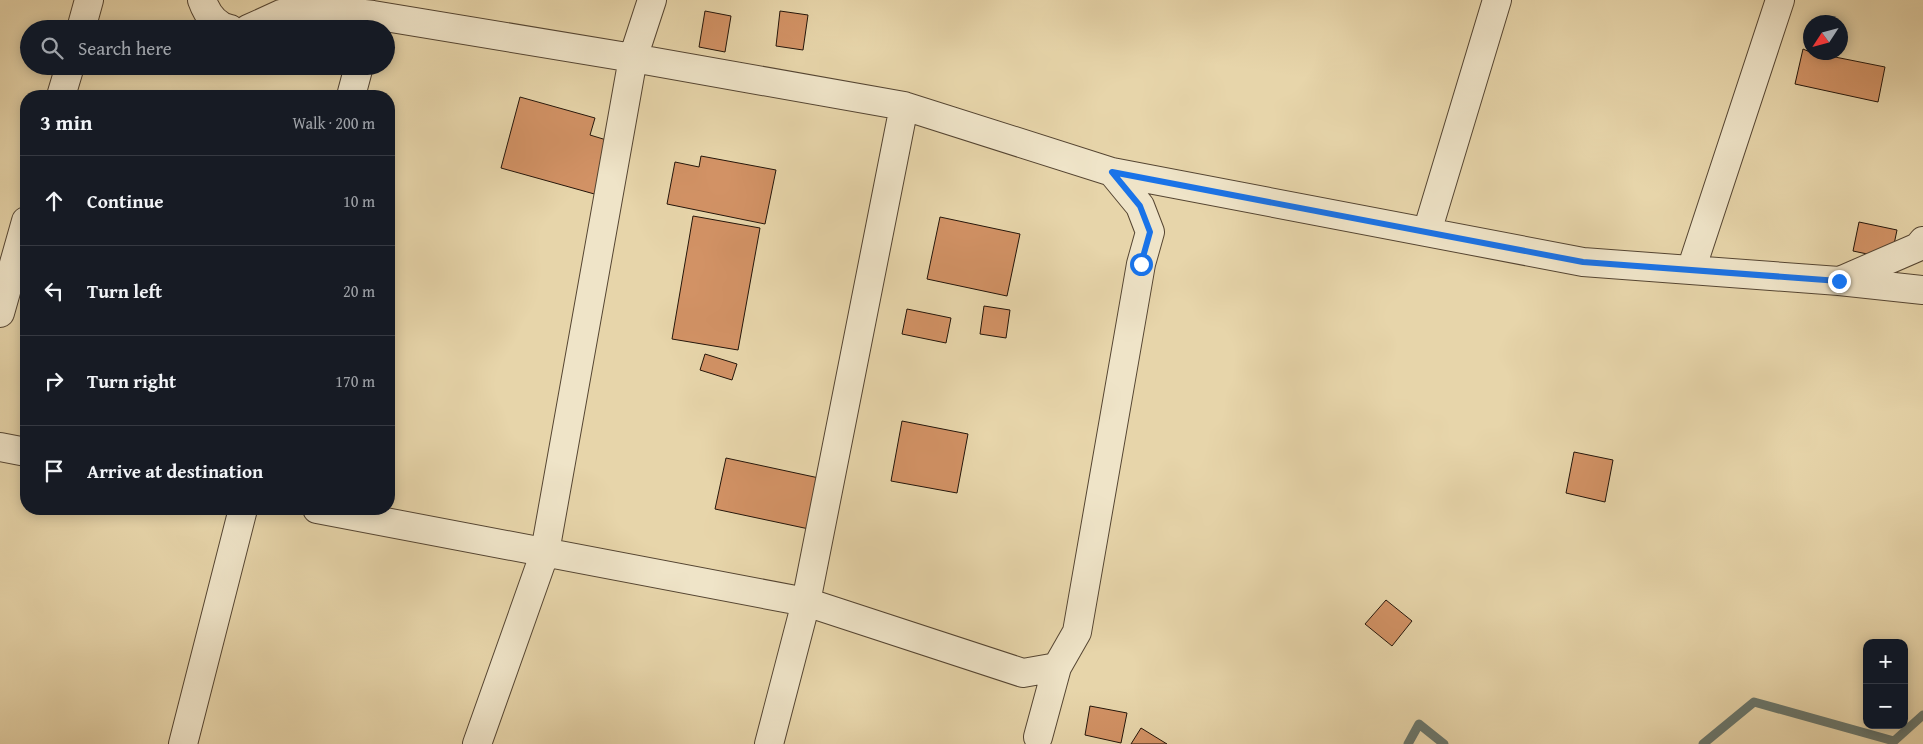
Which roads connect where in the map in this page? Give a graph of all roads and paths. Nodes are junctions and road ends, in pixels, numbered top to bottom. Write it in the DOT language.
graph roads {
  1 [pos="89,0"];
  2 [pos="202,0"];
  3 [pos="652,0"];
  4 [pos="1496,0"];
  5 [pos="1780,0"];
  6 [pos="373,15"];
  7 [pos="83,20"];
  8 [pos="214,20"];
  9 [pos="268,20"];
  10 [pos="633,58"];
  11 [pos="68,75"];
  12 [pos="357,75"];
  13 [pos="64,90"];
  14 [pos="353,90"];
  15 [pos="904,106"];
  16 [pos="1112,172"];
  17 [pos="1427,232"];
  18 [pos="20,241"];
  19 [pos="1923,241"];
  20 [pos="1691,270"];
  21 [pos="1839,281"];
  22 [pos="1923,290"];
  23 [pos="0,313"];
  24 [pos="0,447"];
  25 [pos="20,451"];
  26 [pos="241,515"];
  27 [pos="349,515"];
  28 [pos="545,552"];
  29 [pos="806,602"];
  30 [pos="1057,667"];
  31 [pos="1038,737"];
  32 [pos="183,744"];
  33 [pos="477,744"];
  34 [pos="768,744"];
  1 -- 7 [label="street"];
  2 -- 8 [label="street"];
  3 -- 10 [label="street"];
  4 -- 17 [label="street"];
  5 -- 20 [label="street"];
  6 -- 9 [label="street"];
  6 -- 10 [label="street"];
  10 -- 15 [label="street"];
  10 -- 28 [label="street"];
  11 -- 13 [label="street"];
  12 -- 14 [label="street"];
  15 -- 16 [label="street"];
  15 -- 29 [label="street"];
  16 -- 17 [label="street"];
  16 -- 30 [label="street"];
  17 -- 20 [label="street"];
  18 -- 23 [label="street"];
  19 -- 21 [label="street"];
  20 -- 21 [label="street"];
  21 -- 22 [label="street"];
  24 -- 25 [label="street"];
  26 -- 32 [label="street"];
  27 -- 28 [label="street"];
  28 -- 29 [label="street"];
  28 -- 33 [label="street"];
  29 -- 30 [label="street"];
  29 -- 34 [label="street"];
  30 -- 31 [label="street"];
}
